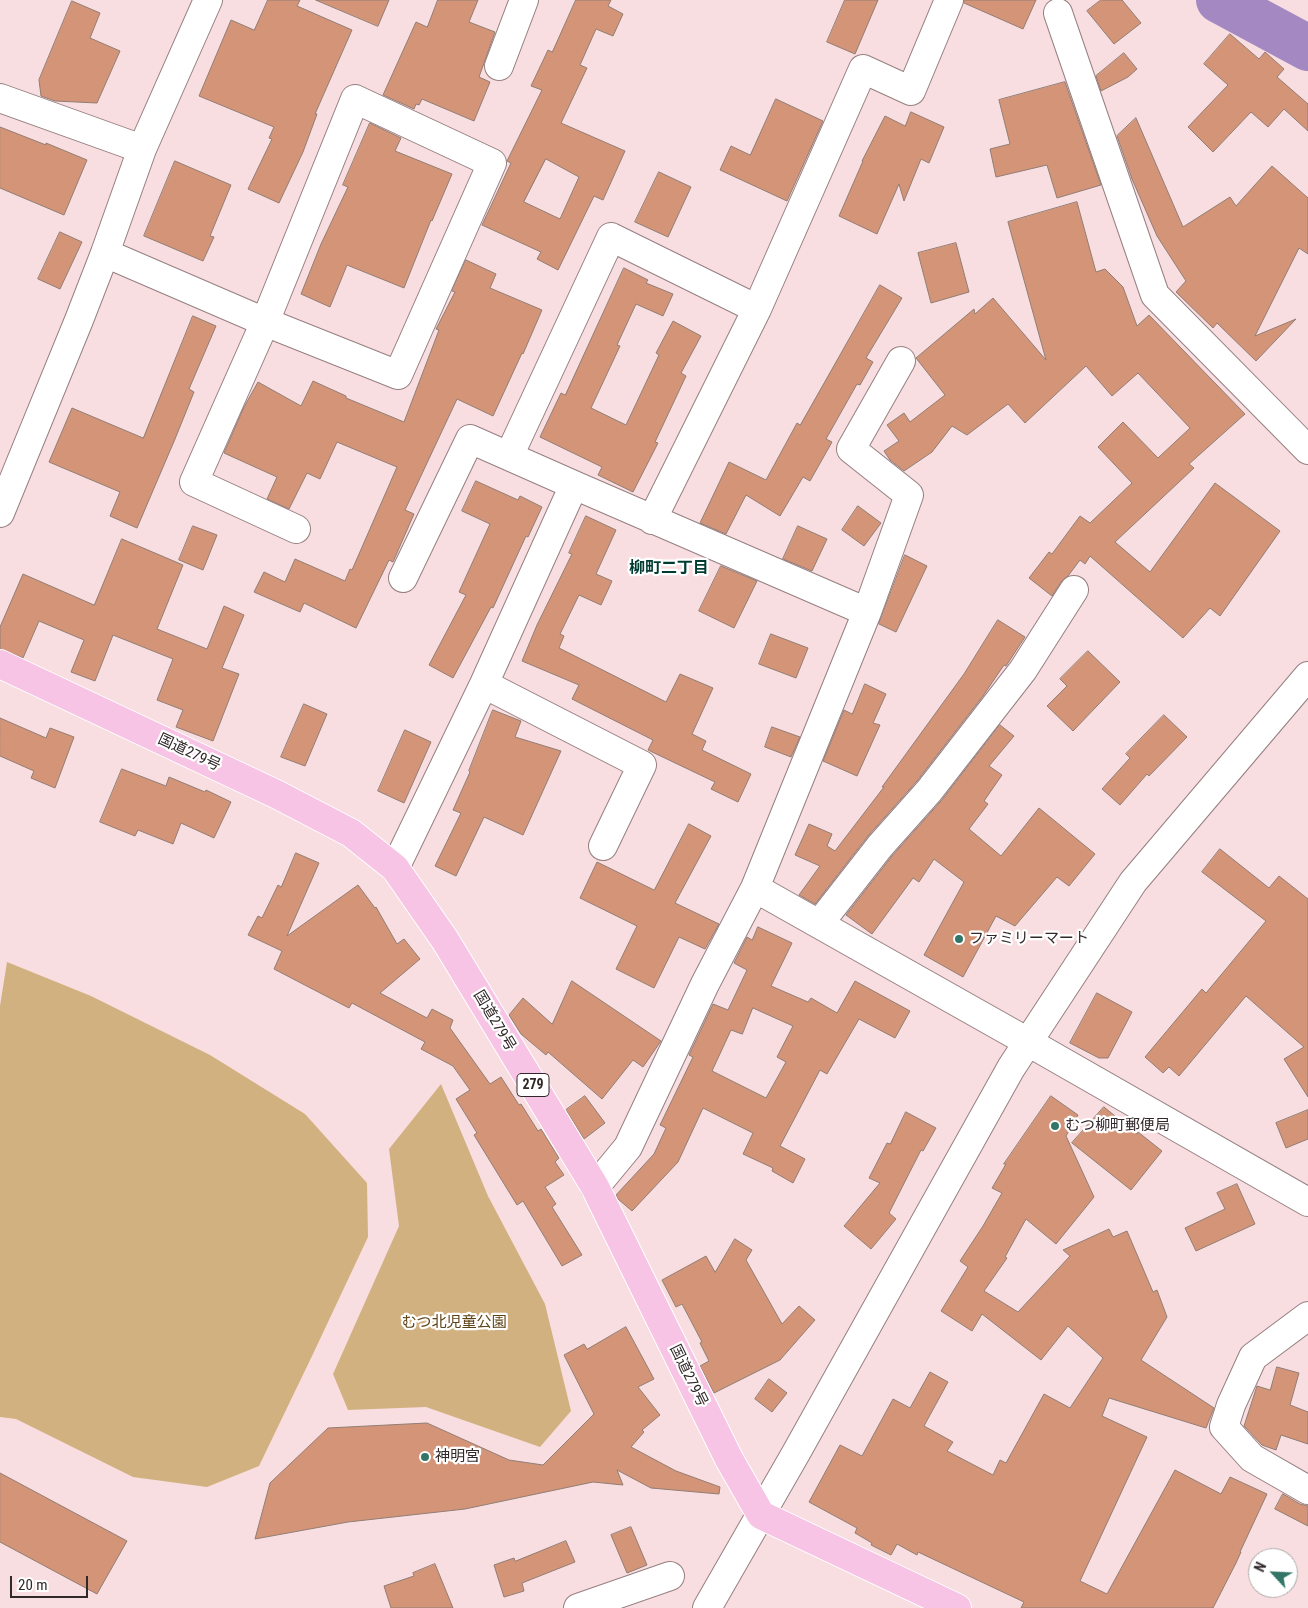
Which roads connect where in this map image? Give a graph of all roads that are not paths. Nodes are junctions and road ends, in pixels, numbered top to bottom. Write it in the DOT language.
graph roads {
  1 [pos="208,0"];
  2 [pos="524,0"];
  3 [pos="948,0"];
  4 [pos="1058,13"];
  5 [pos="499,66"];
  6 [pos="0,98"];
  7 [pos="142,150"];
  8 [pos="105,252"];
  9 [pos="757,309"];
  10 [pos="265,322"];
  11 [pos="901,361"];
  12 [pos="1308,450"];
  13 [pos="509,456"];
  14 [pos="574,485"];
  15 [pos="0,513"];
  16 [pos="652,520"];
  17 [pos="296,529"];
  18 [pos="403,578"];
  19 [pos="1074,590"];
  20 [pos="868,612"];
  21 [pos="0,664"];
  22 [pos="1308,676"];
  23 [pos="484,684"];
  24 [pos="603,846"];
  25 [pos="395,868"];
  26 [pos="755,888"];
  27 [pos="819,924"];
  28 [pos="1028,1042"];
  29 [pos="596,1187"];
  30 [pos="1308,1202"];
  31 [pos="1308,1316"];
  32 [pos="1308,1490"];
  33 [pos="761,1515"];
  34 [pos="670,1576"];
  35 [pos="578,1608"];
  36 [pos="707,1608"];
  37 [pos="957,1608"];
  1 -- 7 [label="street"];
  2 -- 5 [label="street"];
  3 -- 9 [label="street"];
  4 -- 12 [label="street"];
  6 -- 7 [label="street"];
  7 -- 8 [label="street"];
  8 -- 10 [label="street"];
  8 -- 15 [label="street"];
  9 -- 13 [label="street"];
  9 -- 16 [label="street"];
  10 -- 10 [label="street"];
  10 -- 17 [label="street"];
  11 -- 20 [label="street"];
  13 -- 14 [label="street"];
  13 -- 18 [label="street"];
  14 -- 16 [label="street"];
  14 -- 23 [label="street"];
  16 -- 20 [label="street"];
  19 -- 27 [label="street"];
  20 -- 26 [label="street"];
  21 -- 25 [label="highway, 国道279号 / 279"];
  22 -- 28 [label="street"];
  23 -- 24 [label="street"];
  23 -- 25 [label="street"];
  25 -- 29 [label="highway, 国道279号 / 279"];
  26 -- 27 [label="street"];
  26 -- 29 [label="street"];
  27 -- 28 [label="street"];
  28 -- 30 [label="street"];
  28 -- 33 [label="street"];
  29 -- 33 [label="highway, 国道279号 / 279"];
  31 -- 32 [label="street"];
  33 -- 36 [label="street"];
  33 -- 37 [label="highway"];
  34 -- 35 [label="street"];
}
